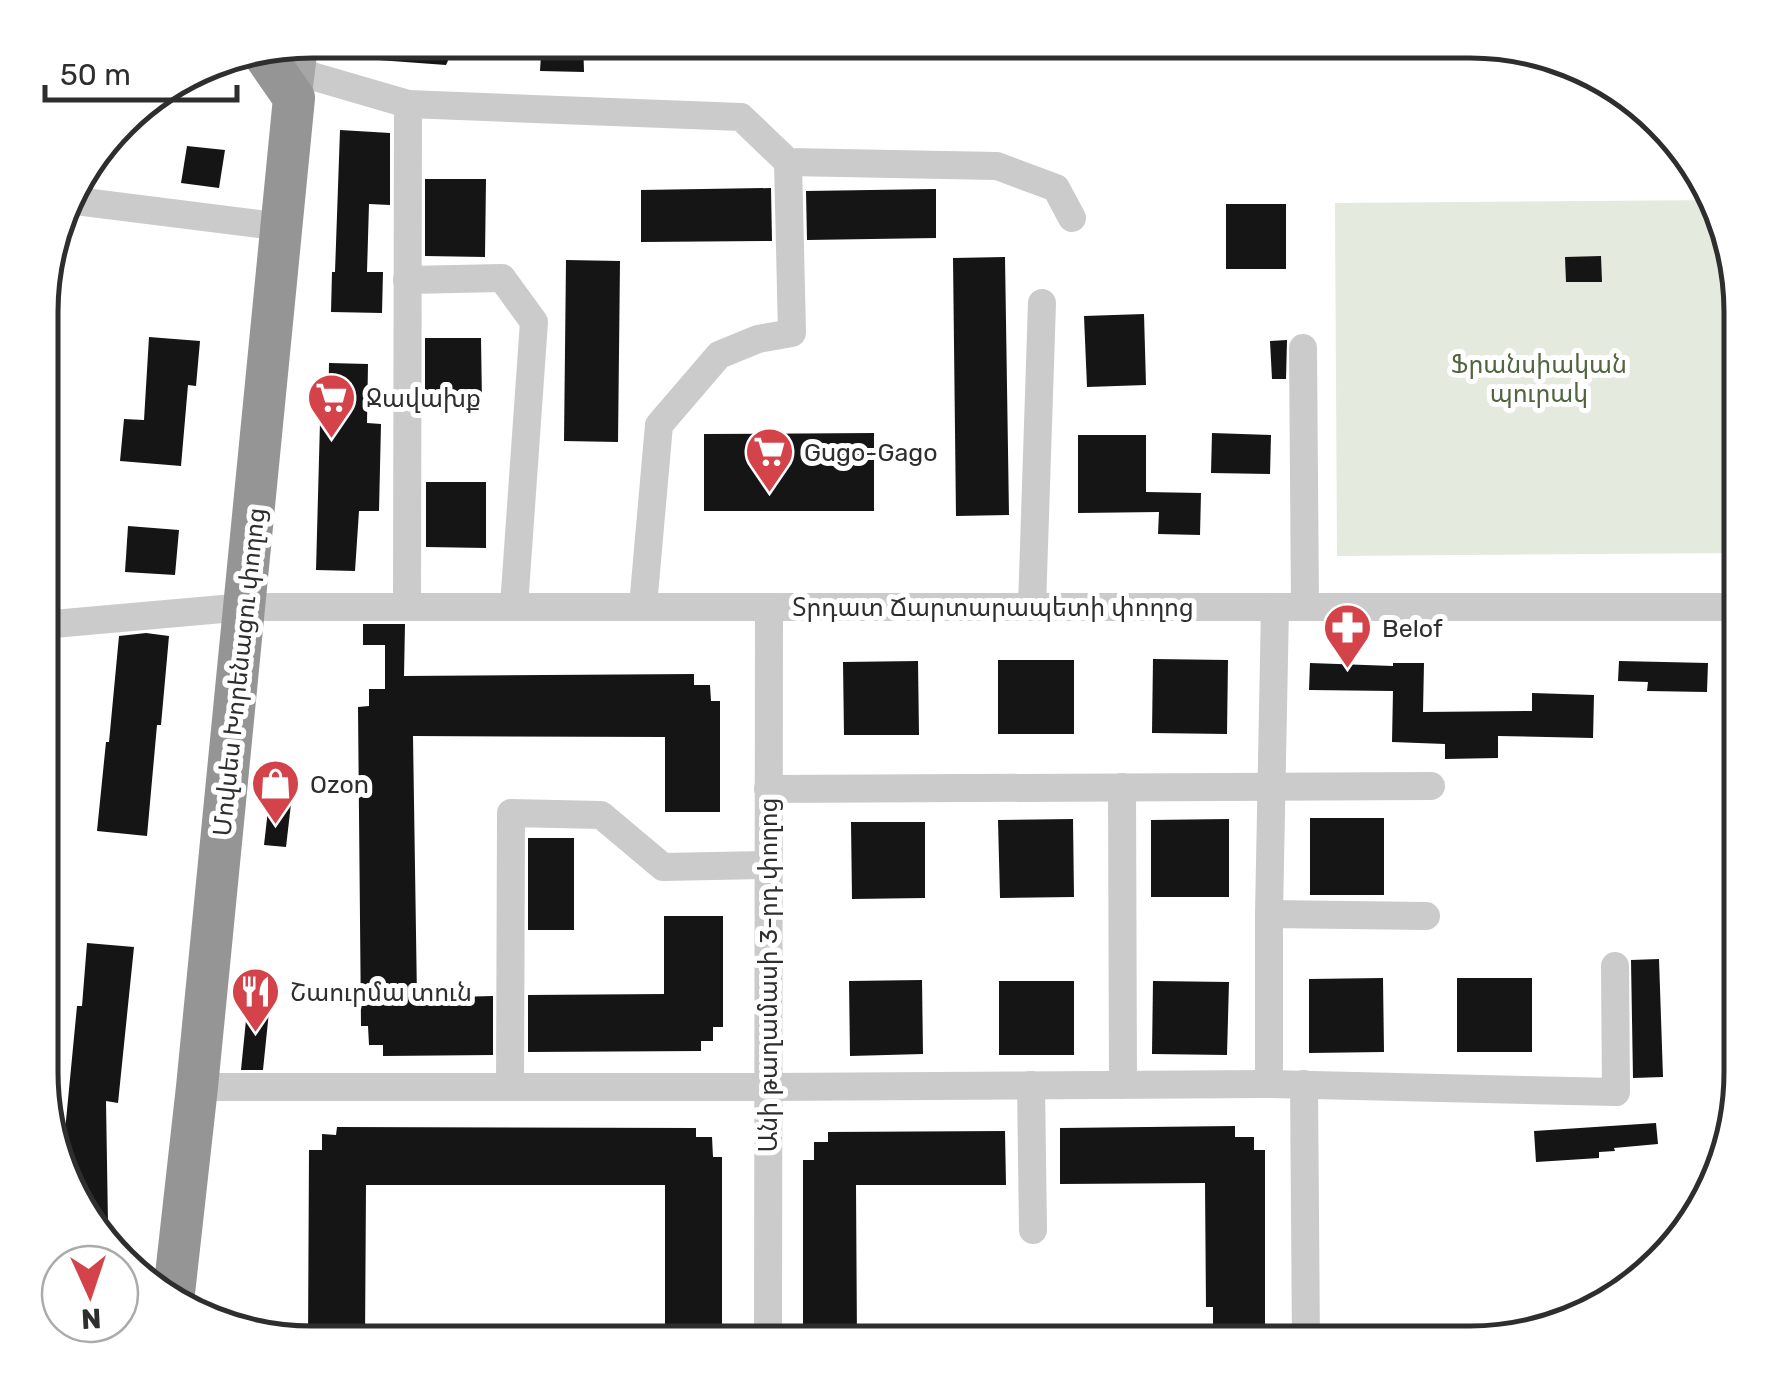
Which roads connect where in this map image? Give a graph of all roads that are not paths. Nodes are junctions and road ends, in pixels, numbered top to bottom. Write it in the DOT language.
graph roads {
  1 [pos="298,71"];
  2 [pos="408,104"];
  3 [pos="788,162"];
  4 [pos="83,202"];
  5 [pos="1072,218"];
  6 [pos="283,227"];
  7 [pos="407,280"];
  8 [pos="1042,302"];
  9 [pos="1302,348"];
  10 [pos="245,606"];
  11 [pos="407,606"];
  12 [pos="514,606"];
  13 [pos="643,606"];
  14 [pos="1032,606"];
  15 [pos="1275,606"];
  16 [pos="769,607"];
  17 [pos="1305,607"];
  18 [pos="1724,607"];
  19 [pos="58,624"];
  20 [pos="1273,786"];
  21 [pos="1431,786"];
  22 [pos="1122,787"];
  23 [pos="768,789"];
  24 [pos="768,865"];
  25 [pos="1269,914"];
  26 [pos="1426,916"];
  27 [pos="1615,966"];
  28 [pos="1269,1084"];
  29 [pos="1304,1084"];
  30 [pos="1123,1085"];
  31 [pos="1032,1086"];
  32 [pos="198,1087"];
  33 [pos="510,1087"];
  34 [pos="768,1087"];
  35 [pos="1033,1230"];
  36 [pos="175,1287"];
  37 [pos="768,1326"];
  38 [pos="1306,1326"];
  1 -- 2 [label="street"];
  1 -- 6 [label="highway, Մովսես Խորենացու փողոց"];
  2 -- 3 [label="street"];
  2 -- 7 [label="street"];
  3 -- 5 [label="street"];
  3 -- 13 [label="street"];
  4 -- 6 [label="street"];
  6 -- 10 [label="highway, Մովսես Խորենացու փողոց"];
  7 -- 11 [label="street"];
  7 -- 12 [label="street"];
  8 -- 14 [label="street"];
  9 -- 17 [label="street"];
  10 -- 11 [label="street, Տրդատ Ճարտարապետի փողոց"];
  10 -- 19 [label="street, Տրդատ Ճարտարապետի փողոց"];
  10 -- 32 [label="highway, Մովսես Խորենացու փողոց"];
  11 -- 12 [label="street, Տրդատ Ճարտարապետի փողոց"];
  12 -- 13 [label="street, Տրդատ Ճարտարապետի փողոց"];
  13 -- 16 [label="street, Տրդատ Ճարտարապետի փողոց"];
  14 -- 15 [label="street, Տրդատ Ճարտարապետի փողոց"];
  14 -- 16 [label="street, Տրդատ Ճարտարապետի փողոց"];
  15 -- 17 [label="street, Տրդատ Ճարտարապետի փողոց"];
  15 -- 20 [label="street"];
  16 -- 23 [label="street, Անի թաղամասի 3-րդ փողոց"];
  17 -- 18 [label="street, Տրդատ Ճարտարապետի փողոց"];
  20 -- 21 [label="street"];
  20 -- 22 [label="street"];
  20 -- 25 [label="street"];
  22 -- 23 [label="street"];
  22 -- 30 [label="street"];
  23 -- 24 [label="street, Անի թաղամասի 3-րդ փողոց"];
  24 -- 33 [label="street"];
  24 -- 34 [label="street, Անի թաղամասի 3-րդ փողոց"];
  25 -- 26 [label="street"];
  25 -- 28 [label="street"];
  27 -- 29 [label="street"];
  28 -- 29 [label="street"];
  28 -- 30 [label="street"];
  29 -- 38 [label="street"];
  30 -- 31 [label="street"];
  31 -- 34 [label="street"];
  31 -- 35 [label="street"];
  32 -- 33 [label="street"];
  32 -- 36 [label="highway, Մովսես Խորենացու փողոց"];
  33 -- 34 [label="street"];
  34 -- 37 [label="street, Անի թաղամասի 3-րդ փողոց"];
}
